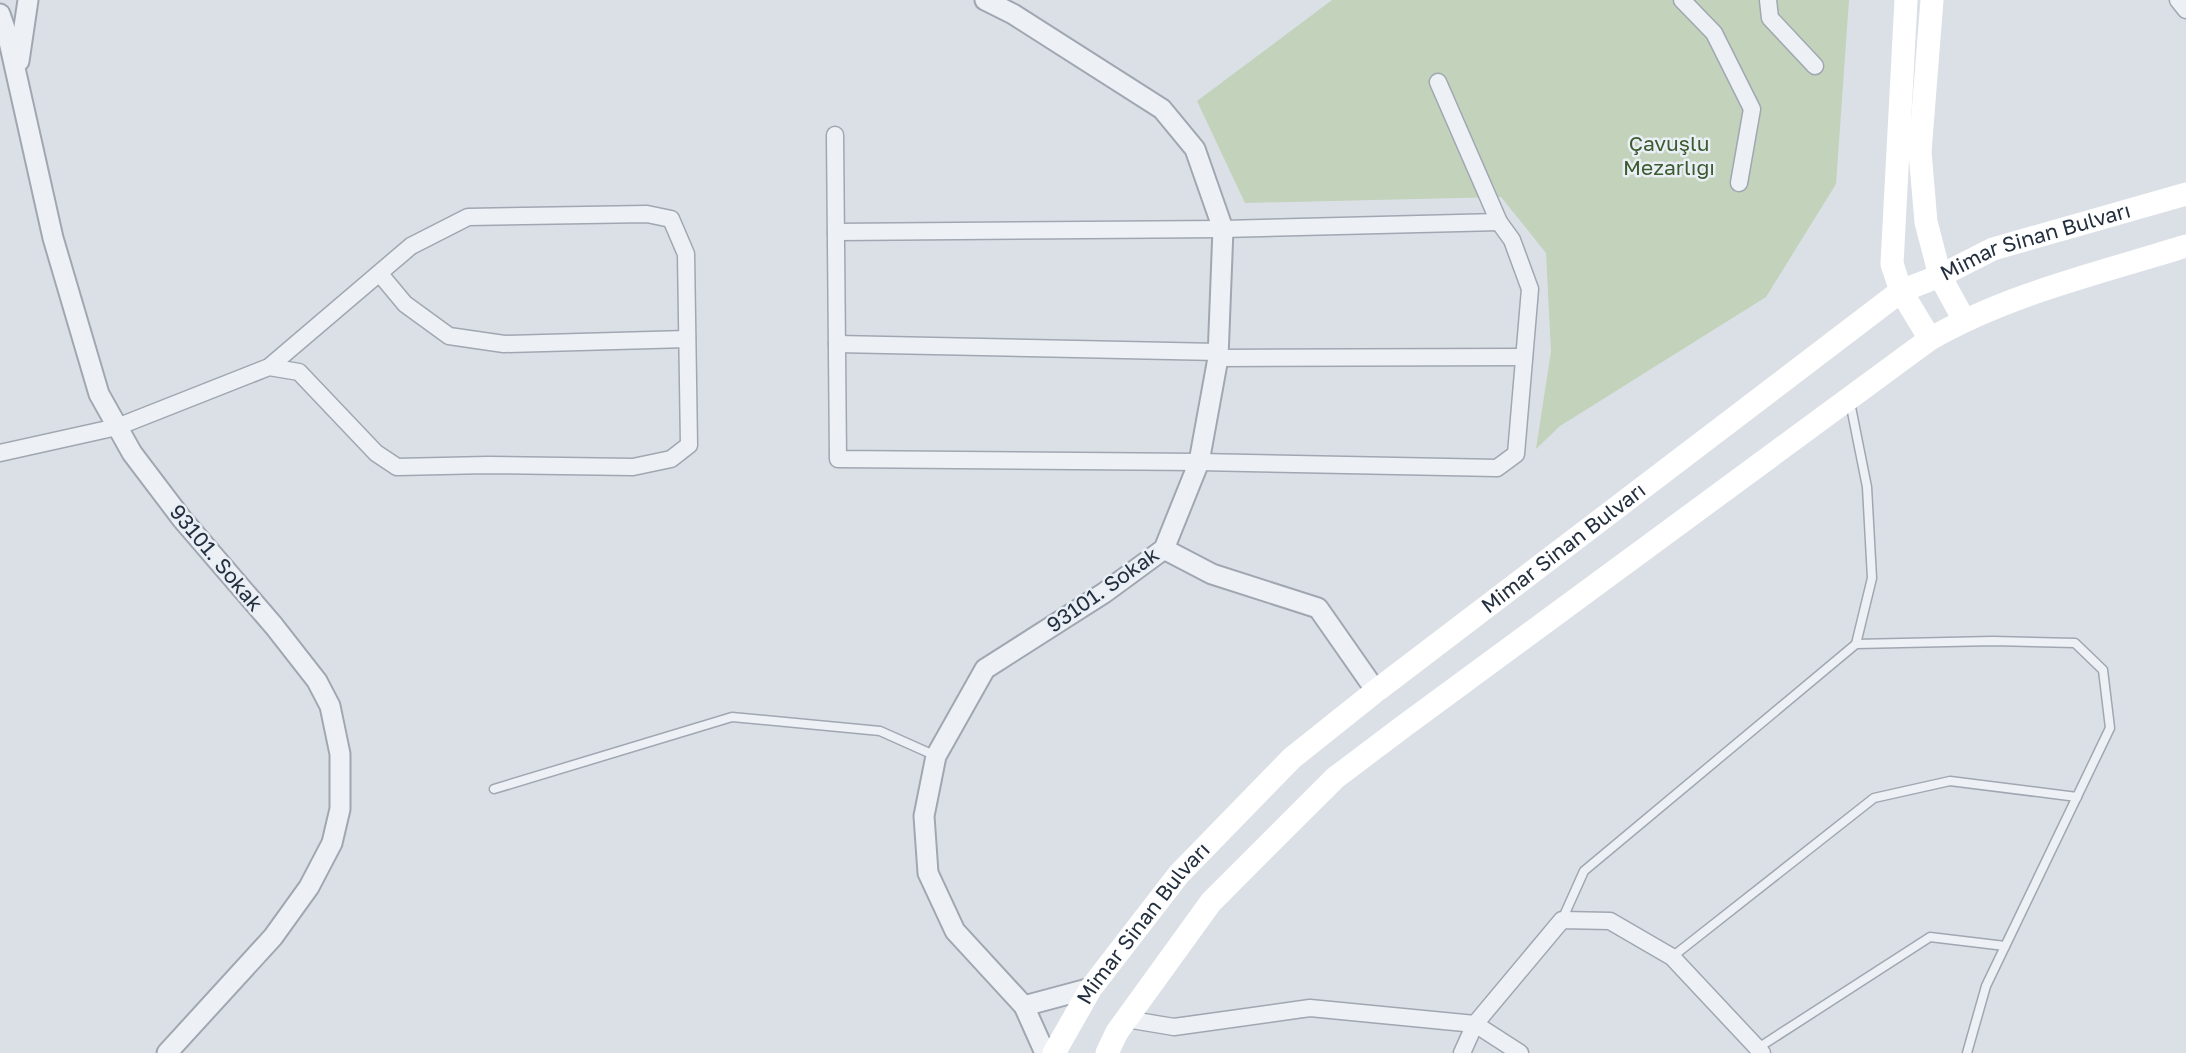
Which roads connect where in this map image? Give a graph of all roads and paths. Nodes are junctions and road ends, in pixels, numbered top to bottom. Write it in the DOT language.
graph roads {
  1 [pos="27,0"];
  2 [pos="985,0"];
  3 [pos="1682,0"];
  4 [pos="1768,0"];
  5 [pos="1906,0"];
  6 [pos="1932,0"];
  7 [pos="2178,0"];
  8 [pos="1015,7"];
  9 [pos="2186,10"];
  10 [pos="0,14"];
  11 [pos="1815,66"];
  12 [pos="17,80"];
  13 [pos="1438,82"];
  14 [pos="835,135"];
  15 [pos="1739,183"];
  16 [pos="2186,194"];
  17 [pos="1499,222"];
  18 [pos="1223,229"];
  19 [pos="835,232"];
  20 [pos="2186,246"];
  21 [pos="380,274"];
  22 [pos="1940,276"];
  23 [pos="1901,291"];
  24 [pos="1964,320"];
  25 [pos="687,339"];
  26 [pos="1930,339"];
  27 [pos="836,344"];
  28 [pos="1218,355"];
  29 [pos="1524,357"];
  30 [pos="269,367"];
  31 [pos="1849,398"];
  32 [pos="117,427"];
  33 [pos="0,453"];
  34 [pos="1199,461"];
  35 [pos="1164,549"];
  36 [pos="1856,643"];
  37 [pos="1376,691"];
  38 [pos="936,756"];
  39 [pos="494,789"];
  40 [pos="2077,797"];
  41 [pos="1562,920"];
  42 [pos="2005,946"];
  43 [pos="1672,957"];
  44 [pos="1091,988"];
  45 [pos="1024,1006"];
  46 [pos="1126,1019"];
  47 [pos="1475,1024"];
  48 [pos="1760,1051"];
  49 [pos="167,1053"];
  50 [pos="1045,1053"];
  51 [pos="1054,1053"];
  52 [pos="1107,1053"];
  53 [pos="1462,1053"];
  54 [pos="1520,1053"];
  55 [pos="1966,1053"];
  1 -- 12 [label="street"];
  2 -- 8 [label="street, 93101. Sokak"];
  3 -- 15 [label="street"];
  4 -- 11 [label="street"];
  5 -- 23 [label="main road"];
  6 -- 22 [label="main road"];
  7 -- 9 [label="street"];
  8 -- 18 [label="street, 93101. Sokak"];
  10 -- 12 [label="street, 93101. Sokak"];
  12 -- 32 [label="street, 93101. Sokak"];
  13 -- 17 [label="street"];
  14 -- 19 [label="street"];
  16 -- 22 [label="main road, Mimar Sinan Bulvarı"];
  17 -- 18 [label="street"];
  17 -- 29 [label="street"];
  18 -- 19 [label="street"];
  18 -- 28 [label="street, 93101. Sokak"];
  19 -- 27 [label="street"];
  20 -- 24 [label="main road, Mimar Sinan Bulvarı"];
  21 -- 25 [label="street"];
  21 -- 25 [label="street"];
  21 -- 30 [label="street"];
  22 -- 23 [label="main road, Mimar Sinan Bulvarı"];
  22 -- 24 [label="main road"];
  23 -- 26 [label="main road"];
  23 -- 37 [label="main road, Mimar Sinan Bulvarı"];
  24 -- 26 [label="main road, Mimar Sinan Bulvarı"];
  25 -- 30 [label="street"];
  26 -- 31 [label="main road, Mimar Sinan Bulvarı"];
  27 -- 28 [label="street"];
  27 -- 34 [label="street"];
  28 -- 29 [label="street"];
  28 -- 34 [label="street, 93101. Sokak"];
  29 -- 34 [label="street"];
  30 -- 32 [label="street"];
  31 -- 36 [label="lane"];
  31 -- 46 [label="main road, Mimar Sinan Bulvarı"];
  32 -- 33 [label="street"];
  32 -- 49 [label="street, 93101. Sokak"];
  34 -- 35 [label="street, 93101. Sokak"];
  35 -- 37 [label="street"];
  35 -- 38 [label="street, 93101. Sokak"];
  36 -- 40 [label="lane"];
  36 -- 41 [label="lane"];
  37 -- 44 [label="main road, Mimar Sinan Bulvarı"];
  38 -- 39 [label="lane"];
  38 -- 45 [label="street, 93101. Sokak"];
  40 -- 42 [label="lane"];
  40 -- 43 [label="lane"];
  41 -- 43 [label="street"];
  41 -- 47 [label="street"];
  42 -- 48 [label="lane"];
  42 -- 55 [label="lane"];
  43 -- 48 [label="street"];
  44 -- 45 [label="street"];
  44 -- 51 [label="main road, Mimar Sinan Bulvarı"];
  45 -- 50 [label="street, 93101. Sokak"];
  46 -- 47 [label="street"];
  46 -- 52 [label="main road, Mimar Sinan Bulvarı"];
  47 -- 53 [label="street"];
  47 -- 54 [label="street"];
}
